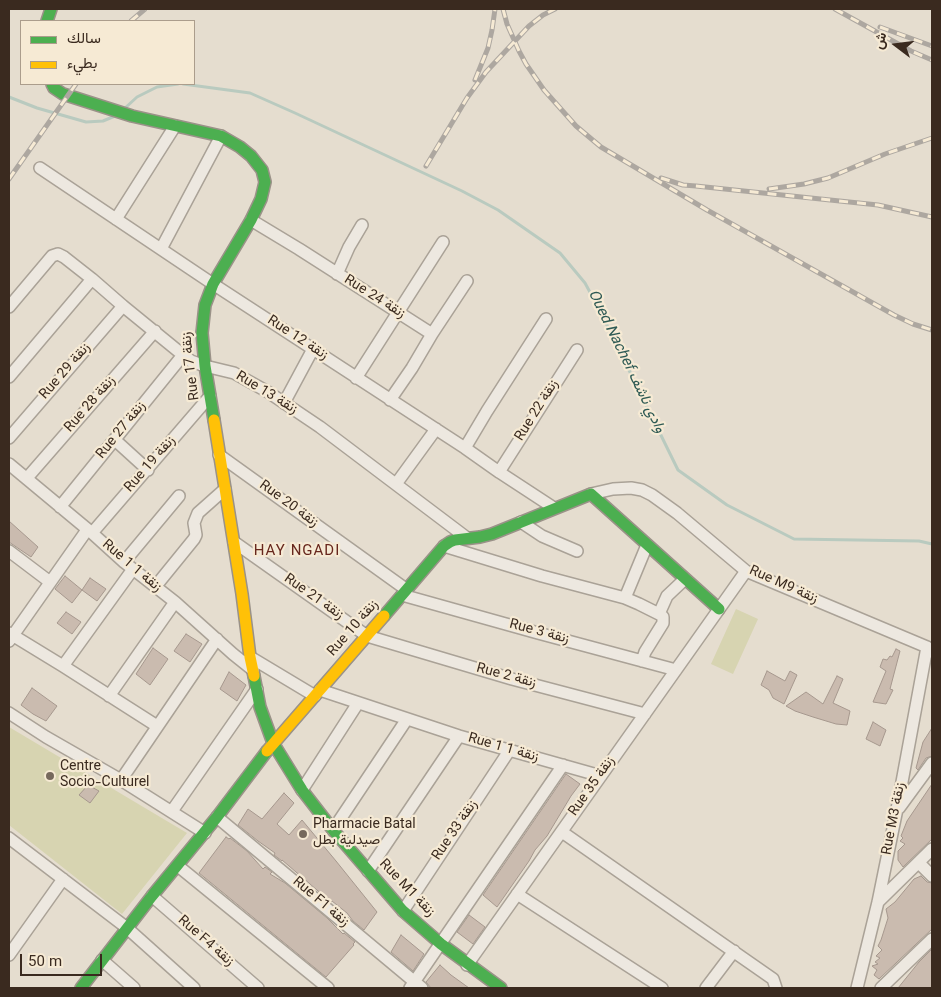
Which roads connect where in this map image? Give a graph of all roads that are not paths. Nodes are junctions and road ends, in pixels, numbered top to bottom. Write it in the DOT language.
graph roads {
  1 [pos="52,85"];
  2 [pos="176,126"];
  3 [pos="221,136"];
  4 [pos="40,168"];
  5 [pos="116,219"];
  6 [pos="251,220"];
  7 [pos="362,225"];
  8 [pos="443,242"];
  9 [pos="161,249"];
  10 [pos="337,274"];
  11 [pos="92,279"];
  12 [pos="467,281"];
  13 [pos="213,284"];
  14 [pos="123,306"];
  15 [pos="9,308"];
  16 [pos="397,312"];
  17 [pos="546,319"];
  18 [pos="155,331"];
  19 [pos="432,334"];
  20 [pos="313,348"];
  21 [pos="577,350"];
  22 [pos="183,355"];
  23 [pos="205,366"];
  24 [pos="9,377"];
  25 [pos="356,378"];
  26 [pos="210,396"];
  27 [pos="390,400"];
  28 [pos="284,403"];
  29 [pos="436,429"];
  30 [pos="9,438"];
  31 [pos="115,440"];
  32 [pos="465,448"];
  33 [pos="219,455"];
  34 [pos="9,464"];
  35 [pos="148,470"];
  36 [pos="499,472"];
  37 [pos="27,478"];
  38 [pos="396,484"];
  39 [pos="225,489"];
  40 [pos="591,494"];
  41 [pos="179,496"];
  42 [pos="60,507"];
  43 [pos="554,508"];
  44 [pos="521,522"];
  45 [pos="89,532"];
  46 [pos="468,538"];
  47 [pos="234,542"];
  48 [pos="647,545"];
  49 [pos="444,546"];
  50 [pos="577,550"];
  51 [pos="9,551"];
  52 [pos="128,565"];
  53 [pos="746,571"];
  54 [pos="685,579"];
  55 [pos="50,582"];
  56 [pos="156,587"];
  57 [pos="404,593"];
  58 [pos="625,598"];
  59 [pos="175,602"];
  60 [pos="719,609"];
  61 [pos="659,614"];
  62 [pos="367,636"];
  63 [pos="10,637"];
  64 [pos="217,639"];
  65 [pos="929,649"];
  66 [pos="250,656"];
  67 [pos="642,661"];
  68 [pos="64,666"];
  69 [pos="254,670"];
  70 [pos="676,670"];
  71 [pos="257,689"];
  72 [pos="318,693"];
  73 [pos="109,696"];
  74 [pos="358,703"];
  75 [pos="9,713"];
  76 [pos="645,714"];
  77 [pos="407,719"];
  78 [pos="157,726"];
  79 [pos="459,736"];
  80 [pos="273,743"];
  81 [pos="509,751"];
  82 [pos="932,763"];
  83 [pos="563,765"];
  84 [pos="601,776"];
  85 [pos="121,780"];
  86 [pos="302,790"];
  87 [pos="897,809"];
  88 [pos="172,811"];
  89 [pos="217,817"];
  90 [pos="333,830"];
  91 [pos="562,832"];
  92 [pos="205,833"];
  93 [pos="9,838"];
  94 [pos="932,849"];
  95 [pos="919,863"];
  96 [pos="178,866"];
  97 [pos="368,871"];
  98 [pos="932,876"];
  99 [pos="63,879"];
  100 [pos="517,894"];
  101 [pos="152,896"];
  102 [pos="878,902"];
  103 [pos="403,911"];
  104 [pos="127,928"];
  105 [pos="932,938"];
  106 [pos="440,944"];
  107 [pos="734,951"];
  108 [pos="9,955"];
  109 [pos="102,960"];
  110 [pos="467,965"];
  111 [pos="415,986"];
  112 [pos="81,988"];
  113 [pos="134,988"];
  114 [pos="194,988"];
  115 [pos="258,988"];
  116 [pos="328,988"];
  117 [pos="501,988"];
  118 [pos="662,988"];
  119 [pos="706,988"];
  120 [pos="776,988"];
  121 [pos="857,988"];
  122 [pos="881,988"];
  1 -- 2 [label="street, Rue 17 زنقة"];
  2 -- 3 [label="street, Rue 17 زنقة"];
  2 -- 5 [label="street"];
  3 -- 6 [label="street, Rue 17 زنقة"];
  3 -- 9 [label="street"];
  4 -- 5 [label="street, Rue 12 زنقة"];
  5 -- 9 [label="street, Rue 12 زنقة"];
  6 -- 10 [label="street, Rue 24 زنقة"];
  6 -- 13 [label="street, Rue 17 زنقة"];
  7 -- 10 [label="street"];
  8 -- 16 [label="street"];
  9 -- 13 [label="street, Rue 12 زنقة"];
  10 -- 16 [label="street, Rue 24 زنقة"];
  11 -- 14 [label="street, Rue 13 زنقة"];
  11 -- 15 [label="street, Rue 13 زنقة"];
  11 -- 24 [label="street"];
  12 -- 19 [label="street"];
  13 -- 20 [label="street, Rue 12 زنقة"];
  13 -- 23 [label="street, Rue 17 زنقة"];
  14 -- 18 [label="street, Rue 13 زنقة"];
  14 -- 30 [label="street, Rue 29 زنقة"];
  16 -- 19 [label="street, Rue 24 زنقة"];
  16 -- 25 [label="street"];
  17 -- 32 [label="street"];
  18 -- 22 [label="street, Rue 13 زنقة"];
  18 -- 37 [label="street, Rue 28 زنقة"];
  19 -- 27 [label="street"];
  20 -- 25 [label="street, Rue 12 زنقة"];
  20 -- 28 [label="street"];
  21 -- 36 [label="street, Rue 22 زنقة"];
  22 -- 23 [label="street, Rue 13 زنقة"];
  22 -- 31 [label="street, Rue 27 زنقة"];
  23 -- 26 [label="street, Rue 17 زنقة"];
  23 -- 28 [label="street, Rue 13 زنقة"];
  25 -- 27 [label="street, Rue 12 زنقة"];
  26 -- 33 [label="street, Rue 17 زنقة"];
  26 -- 35 [label="street, Rue 19 زنقة"];
  27 -- 29 [label="street, Rue 12 زنقة"];
  28 -- 38 [label="street, Rue 13 زنقة"];
  29 -- 32 [label="street, Rue 12 زنقة"];
  29 -- 38 [label="street"];
  31 -- 35 [label="street"];
  31 -- 42 [label="street, Rue 27 زنقة"];
  32 -- 36 [label="street, Rue 12 زنقة"];
  33 -- 39 [label="street, Rue 17 زنقة"];
  33 -- 57 [label="street, Rue 20 زنقة"];
  34 -- 37 [label="street, Rue 1 زنقة 1"];
  35 -- 45 [label="street, Rue 19 زنقة"];
  36 -- 43 [label="street, Rue 12 زنقة"];
  37 -- 42 [label="street, Rue 1 زنقة 1"];
  38 -- 46 [label="street, Rue 13 زنقة"];
  39 -- 47 [label="street, Rue 17 زنقة"];
  39 -- 56 [label="street"];
  40 -- 43 [label="street"];
  40 -- 48 [label="street"];
  40 -- 53 [label="street, Rue M9 زنقة"];
  41 -- 52 [label="street"];
  42 -- 45 [label="street, Rue 1 زنقة 1"];
  43 -- 44 [label="street"];
  44 -- 46 [label="street"];
  44 -- 50 [label="street"];
  45 -- 52 [label="street, Rue 1 زنقة 1"];
  45 -- 55 [label="street, Rue 19 زنقة"];
  46 -- 49 [label="street"];
  47 -- 62 [label="street, Rue 21 زنقة"];
  47 -- 66 [label="street, Rue 17 زنقة"];
  48 -- 54 [label="street"];
  48 -- 58 [label="street"];
  49 -- 57 [label="street, Rue 10 زنقة"];
  49 -- 58 [label="street"];
  51 -- 55 [label="street"];
  52 -- 56 [label="street, Rue 1 زنقة 1"];
  52 -- 68 [label="street"];
  53 -- 60 [label="street, Rue 35 زنقة"];
  53 -- 65 [label="street, Rue M9 زنقة"];
  54 -- 60 [label="street"];
  54 -- 61 [label="street"];
  55 -- 63 [label="street, Rue 19 زنقة"];
  56 -- 59 [label="street, Rue 1 زنقة 1"];
  57 -- 62 [label="street, Rue 10 زنقة"];
  57 -- 67 [label="street, Rue 3 زنقة"];
  58 -- 61 [label="street"];
  59 -- 64 [label="street, Rue 1 زنقة 1"];
  59 -- 73 [label="street"];
  60 -- 70 [label="street, Rue 35 زنقة"];
  61 -- 67 [label="street"];
  62 -- 72 [label="street, Rue 10 زنقة"];
  62 -- 76 [label="street, Rue 2 زنقة"];
  63 -- 68 [label="street"];
  64 -- 69 [label="street, Rue 1 زنقة 1"];
  64 -- 78 [label="street"];
  65 -- 87 [label="street, Rue M3 زنقة"];
  66 -- 69 [label="street, Rue 17 زنقة"];
  66 -- 72 [label="street"];
  67 -- 70 [label="street, Rue 3 زنقة"];
  68 -- 73 [label="street"];
  69 -- 71 [label="street, Rue 17 زنقة"];
  70 -- 76 [label="street, Rue 35 زنقة"];
  71 -- 80 [label="street, Rue 17 زنقة"];
  71 -- 88 [label="street"];
  72 -- 74 [label="street, Rue 1 زنقة 1"];
  72 -- 80 [label="street, Rue 10 زنقة"];
  73 -- 78 [label="street"];
  74 -- 77 [label="street, Rue 1 زنقة 1"];
  74 -- 86 [label="street"];
  75 -- 85 [label="street"];
  76 -- 84 [label="street, Rue 35 زنقة"];
  77 -- 79 [label="street, Rue 1 زنقة 1"];
  77 -- 90 [label="street"];
  78 -- 85 [label="street"];
  79 -- 81 [label="street, Rue 1 زنقة 1"];
  79 -- 97 [label="street"];
  80 -- 86 [label="street, Rue M1 زنقة"];
  80 -- 89 [label="street, Rue 10 زنقة"];
  81 -- 83 [label="street, Rue 1 زنقة 1"];
  81 -- 103 [label="street, Rue 33 زنقة"];
  82 -- 87 [label="street"];
  83 -- 84 [label="street, Rue 1 زنقة 1"];
  83 -- 106 [label="street"];
  84 -- 91 [label="street, Rue 35 زنقة"];
  85 -- 88 [label="street"];
  86 -- 90 [label="street, Rue M1 زنقة"];
  87 -- 102 [label="street, Rue M3 زنقة"];
  88 -- 92 [label="street"];
  89 -- 92 [label="street, Rue 10 زنقة"];
  89 -- 111 [label="street, Rue F1 زنقة"];
  90 -- 97 [label="street, Rue M1 زنقة"];
  91 -- 100 [label="street, Rue 35 زنقة"];
  91 -- 107 [label="street"];
  92 -- 96 [label="street, Rue 10 زنقة"];
  93 -- 99 [label="street"];
  94 -- 95 [label="street"];
  95 -- 98 [label="street"];
  95 -- 102 [label="street"];
  96 -- 101 [label="street, Rue 10 زنقة"];
  96 -- 116 [label="street"];
  97 -- 103 [label="street, Rue M1 زنقة"];
  99 -- 104 [label="street"];
  99 -- 108 [label="street"];
  100 -- 110 [label="street, Rue 35 زنقة"];
  100 -- 118 [label="street"];
  101 -- 104 [label="street, Rue 10 زنقة"];
  101 -- 115 [label="street, Rue F4 زنقة"];
  102 -- 121 [label="street, Rue M3 زنقة"];
  103 -- 106 [label="street, Rue M1 زنقة"];
  104 -- 109 [label="street, Rue 10 زنقة"];
  104 -- 114 [label="street"];
  105 -- 122 [label="street"];
  106 -- 110 [label="street, Rue M1 زنقة"];
  106 -- 111 [label="street"];
  107 -- 119 [label="street"];
  107 -- 120 [label="street"];
  109 -- 112 [label="street, Rue 10 زنقة"];
  109 -- 113 [label="street"];
  110 -- 117 [label="street, Rue M1 زنقة"];
}
